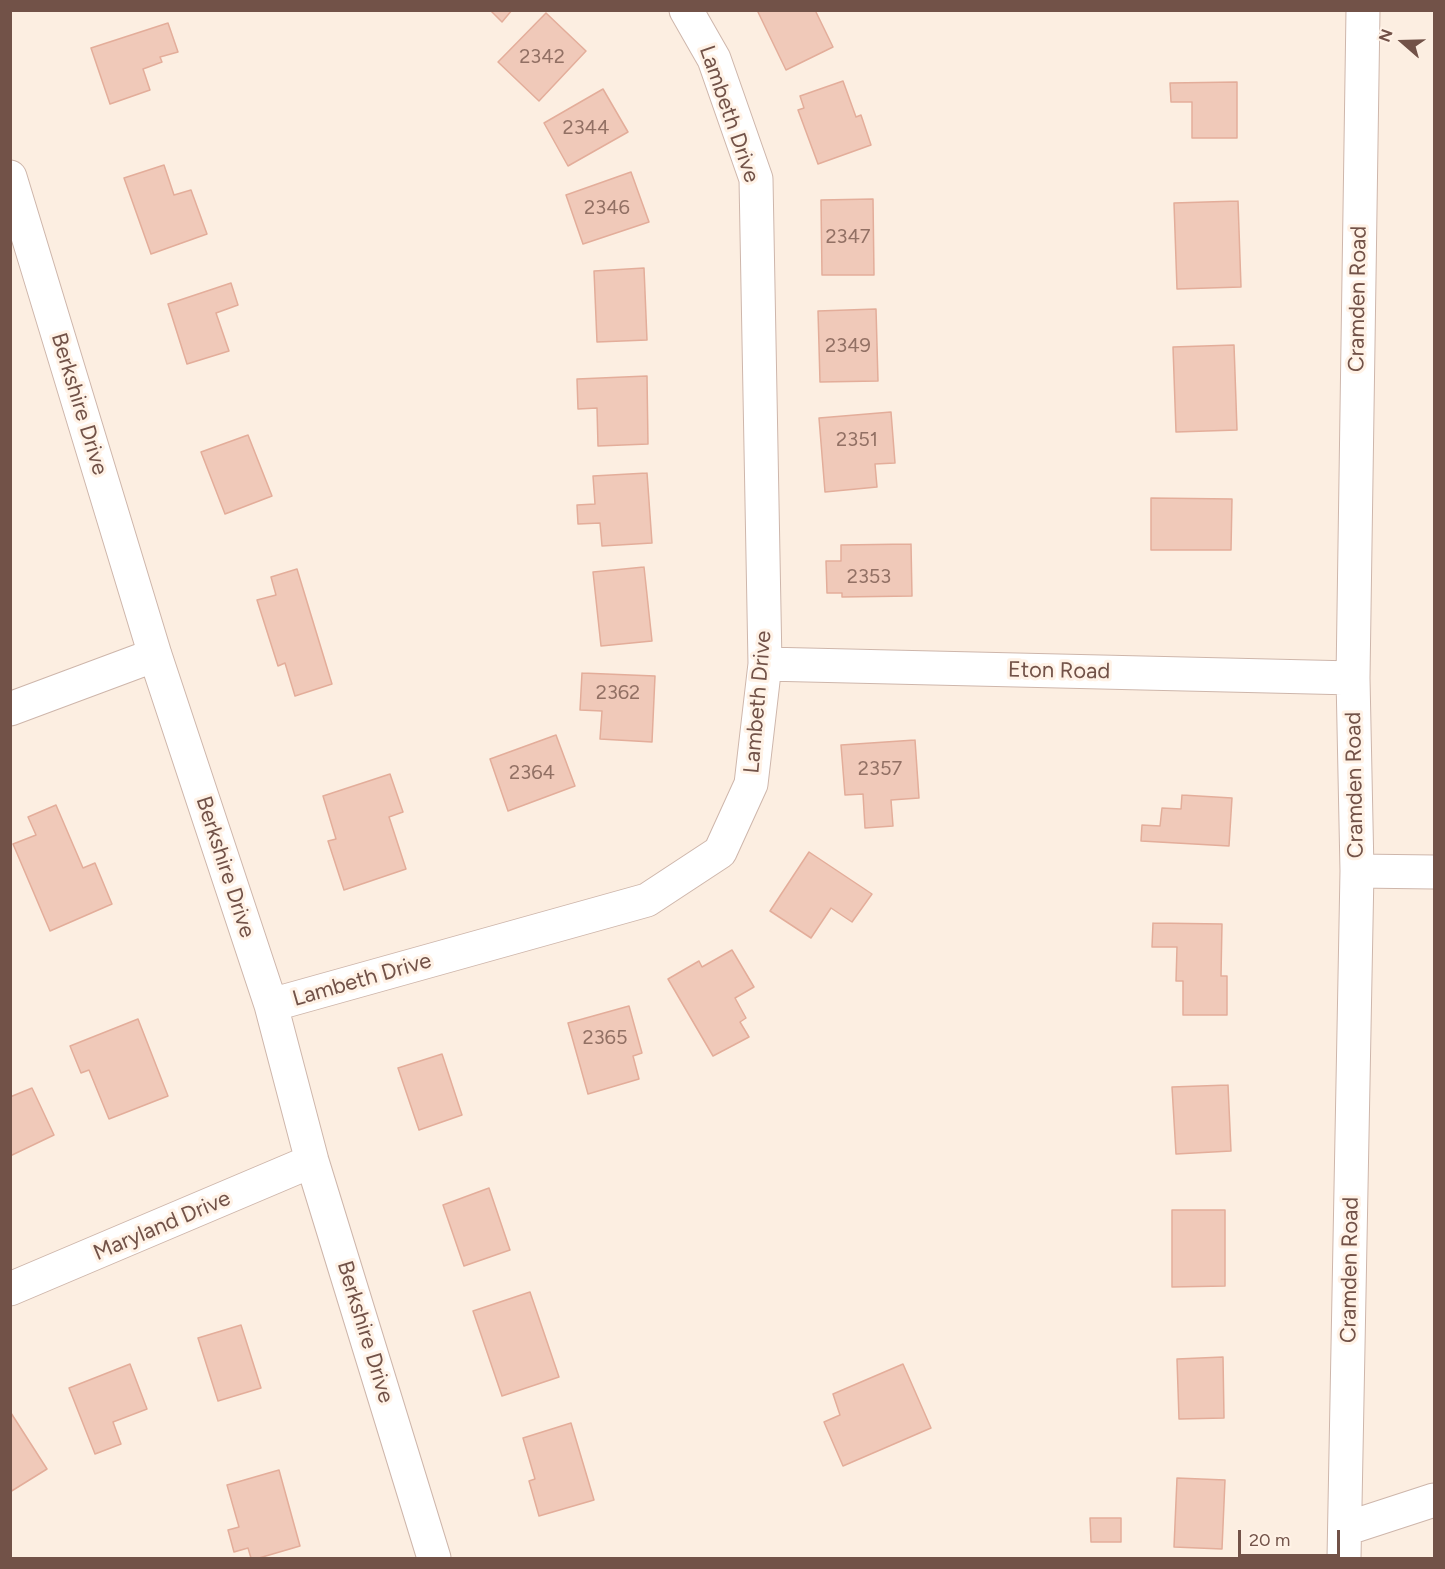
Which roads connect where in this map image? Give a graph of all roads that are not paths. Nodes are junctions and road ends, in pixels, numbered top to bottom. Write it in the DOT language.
graph roads {
  1 [pos="686,10"];
  2 [pos="1363,10"];
  3 [pos="10,177"];
  4 [pos="155,655"];
  5 [pos="765,664"];
  6 [pos="1353,678"];
  7 [pos="10,709"];
  8 [pos="1357,871"];
  9 [pos="1434,872"];
  10 [pos="271,1005"];
  11 [pos="312,1161"];
  12 [pos="10,1289"];
  13 [pos="1434,1500"];
  14 [pos="1345,1544"];
  15 [pos="434,1558"];
  1 -- 5 [label="street, Lambeth Drive"];
  2 -- 6 [label="street, Cramden Road"];
  3 -- 4 [label="street, Berkshire Drive"];
  4 -- 7 [label="street"];
  4 -- 10 [label="street, Berkshire Drive"];
  5 -- 6 [label="street, Eton Road"];
  5 -- 10 [label="street, Lambeth Drive"];
  6 -- 8 [label="street, Cramden Road"];
  8 -- 9 [label="street"];
  8 -- 14 [label="street, Cramden Road"];
  10 -- 11 [label="street, Berkshire Drive"];
  11 -- 12 [label="street, Maryland Drive"];
  11 -- 15 [label="street, Berkshire Drive"];
  13 -- 14 [label="street"];
}
